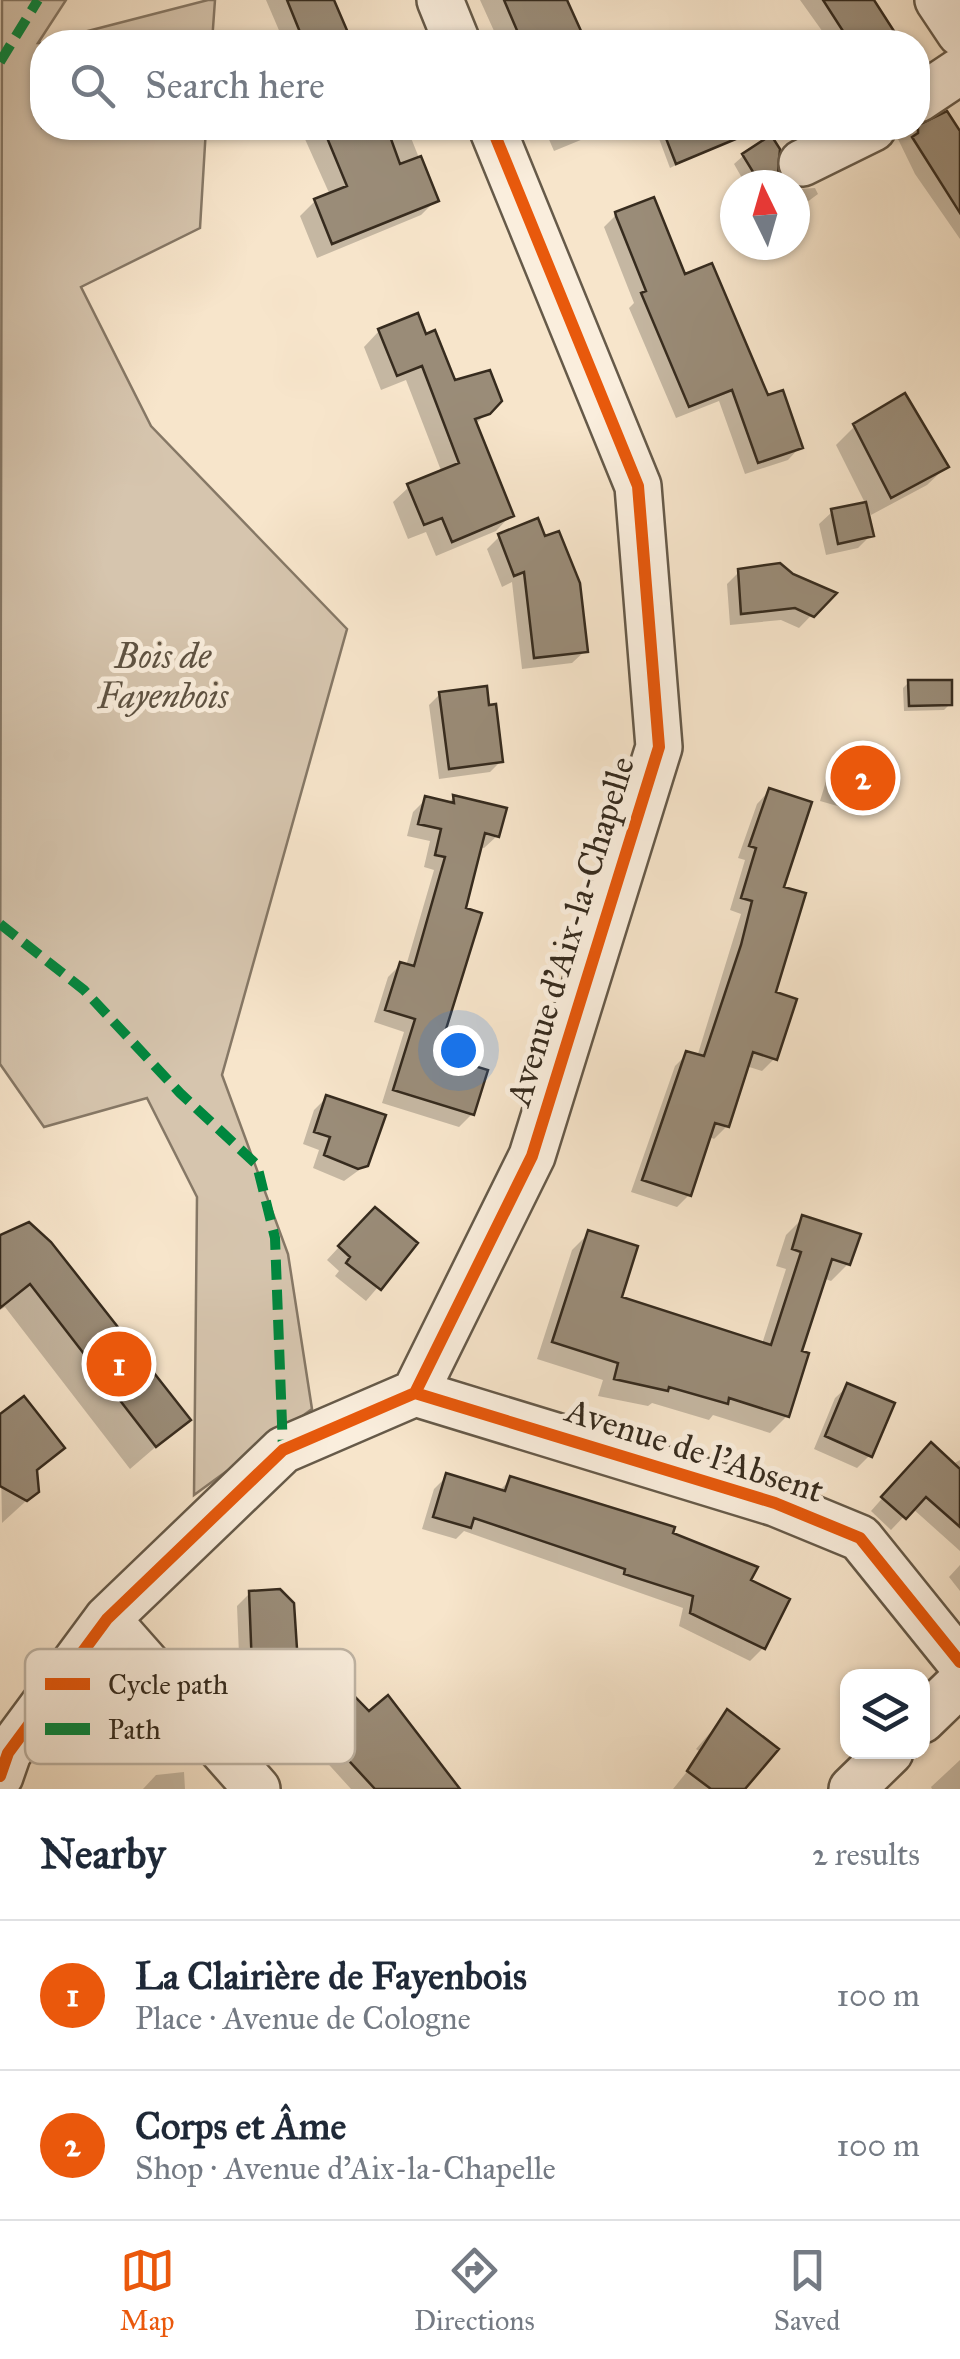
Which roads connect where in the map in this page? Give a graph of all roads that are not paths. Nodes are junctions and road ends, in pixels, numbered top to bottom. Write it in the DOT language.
graph roads {
  1 [pos="440,0"];
  2 [pos="938,0"];
  3 [pos="453,30"];
  4 [pos="960,33"];
  5 [pos="960,71"];
  6 [pos="930,91"];
  7 [pos="497,140"];
  8 [pos="849,140"];
  9 [pos="802,163"];
  10 [pos="416,1393"];
  11 [pos="107,1619"];
  12 [pos="85,1649"];
  13 [pos="133,1649"];
  14 [pos="960,1662"];
  15 [pos="960,1684"];
  16 [pos="930,1712"];
  17 [pos="25,1730"];
  18 [pos="235,1764"];
  19 [pos="0,1776"];
  20 [pos="257,1789"];
  1 -- 3 [label="street"];
  2 -- 4 [label="street"];
  5 -- 6 [label="street"];
  7 -- 10 [label="street, Avenue d'Aix-la-Chapelle"];
  8 -- 9 [label="street"];
  10 -- 11 [label="street"];
  10 -- 14 [label="street, Avenue de l'Absent"];
  11 -- 12 [label="street"];
  11 -- 13 [label="street"];
  15 -- 16 [label="street"];
  17 -- 19 [label="street"];
  18 -- 20 [label="street"];
}
